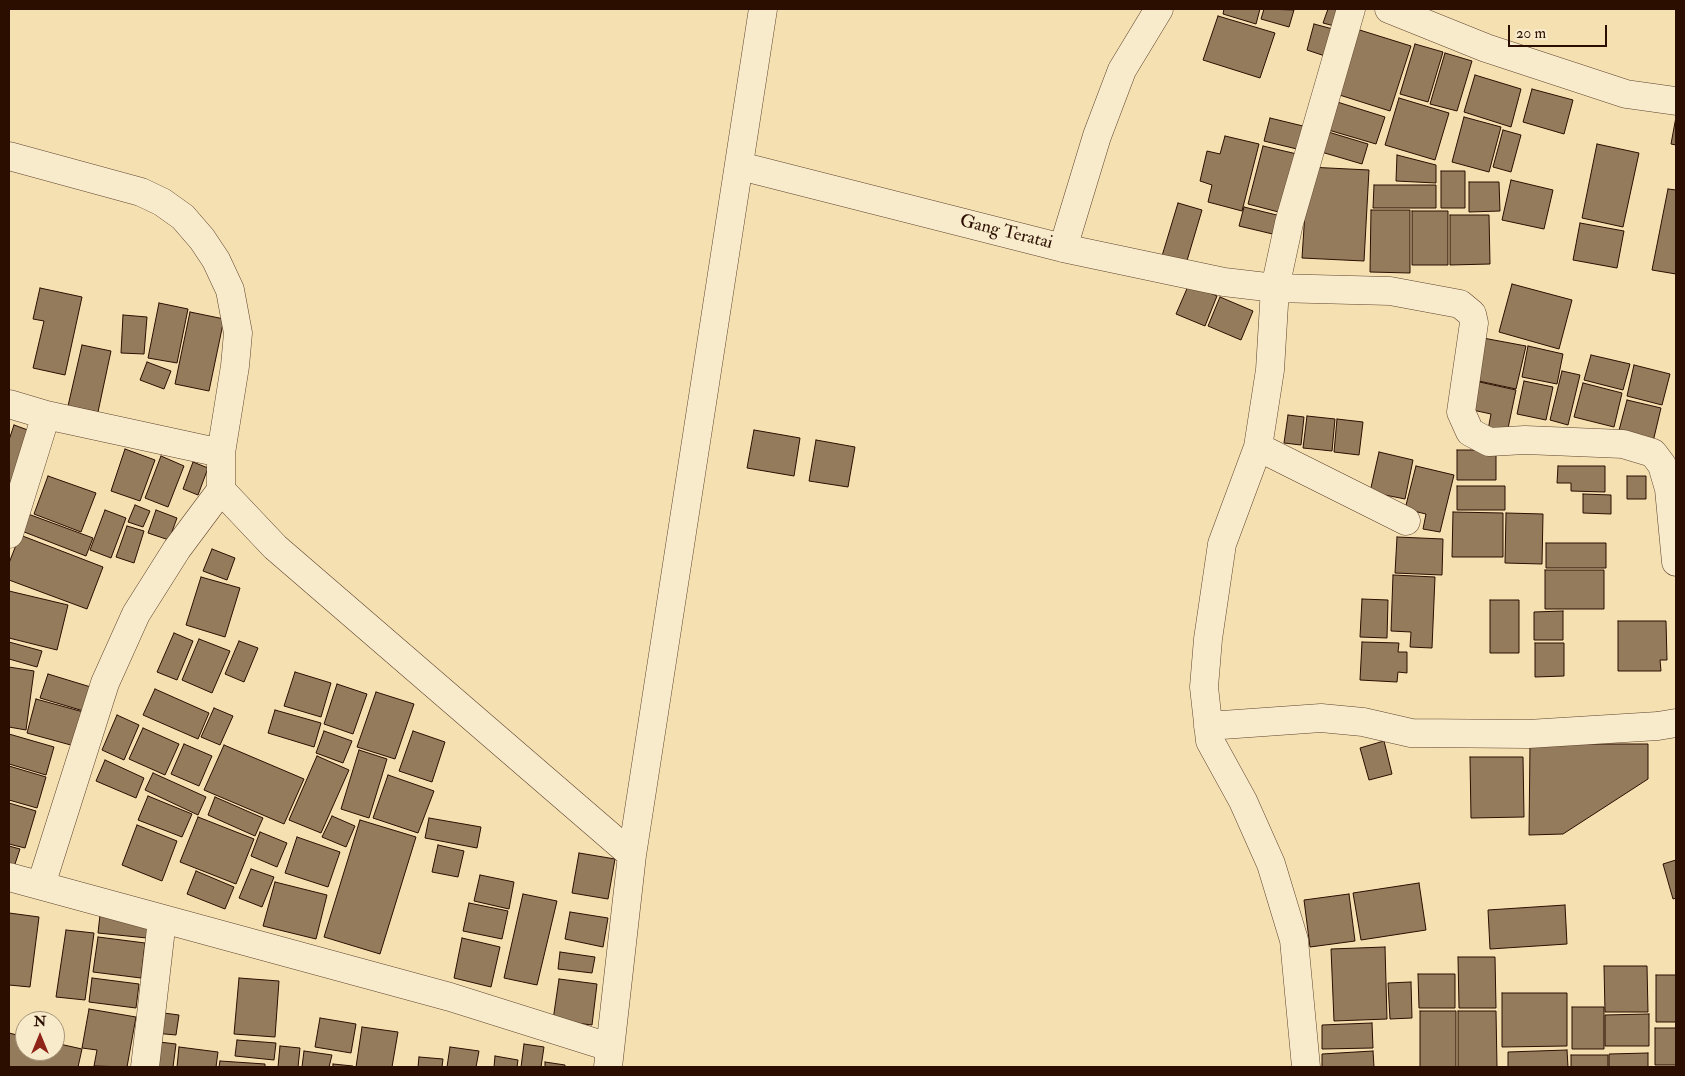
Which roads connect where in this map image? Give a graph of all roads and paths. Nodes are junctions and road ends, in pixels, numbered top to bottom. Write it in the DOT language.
graph roads {
  1 [pos="763,9"];
  2 [pos="1159,9"];
  3 [pos="1351,9"];
  4 [pos="1390,9"];
  5 [pos="1676,101"];
  6 [pos="9,156"];
  7 [pos="740,166"];
  8 [pos="1063,248"];
  9 [pos="1275,288"];
  10 [pos="9,404"];
  11 [pos="46,415"];
  12 [pos="1258,447"];
  13 [pos="221,453"];
  14 [pos="221,490"];
  15 [pos="1406,521"];
  16 [pos="9,534"];
  17 [pos="1676,562"];
  18 [pos="1676,723"];
  19 [pos="1208,726"];
  20 [pos="632,855"];
  21 [pos="9,877"];
  22 [pos="41,885"];
  23 [pos="162,920"];
  24 [pos="609,1057"];
  25 [pos="145,1067"];
  26 [pos="1306,1067"];
  1 -- 7 [label="street"];
  2 -- 8 [label="street"];
  3 -- 9 [label="street"];
  4 -- 5 [label="street"];
  6 -- 13 [label="street"];
  7 -- 8 [label="street, Gang Teratai"];
  7 -- 20 [label="street"];
  8 -- 9 [label="street, Gang Teratai"];
  9 -- 12 [label="street"];
  9 -- 17 [label="street, Gang Teratai"];
  10 -- 11 [label="street"];
  11 -- 13 [label="street"];
  11 -- 16 [label="street"];
  12 -- 15 [label="street"];
  12 -- 19 [label="street"];
  13 -- 14 [label="street"];
  14 -- 20 [label="street"];
  14 -- 22 [label="street"];
  18 -- 19 [label="street"];
  19 -- 26 [label="street"];
  20 -- 24 [label="street"];
  21 -- 22 [label="street"];
  22 -- 23 [label="street"];
  23 -- 24 [label="street"];
  23 -- 25 [label="street"];
}
